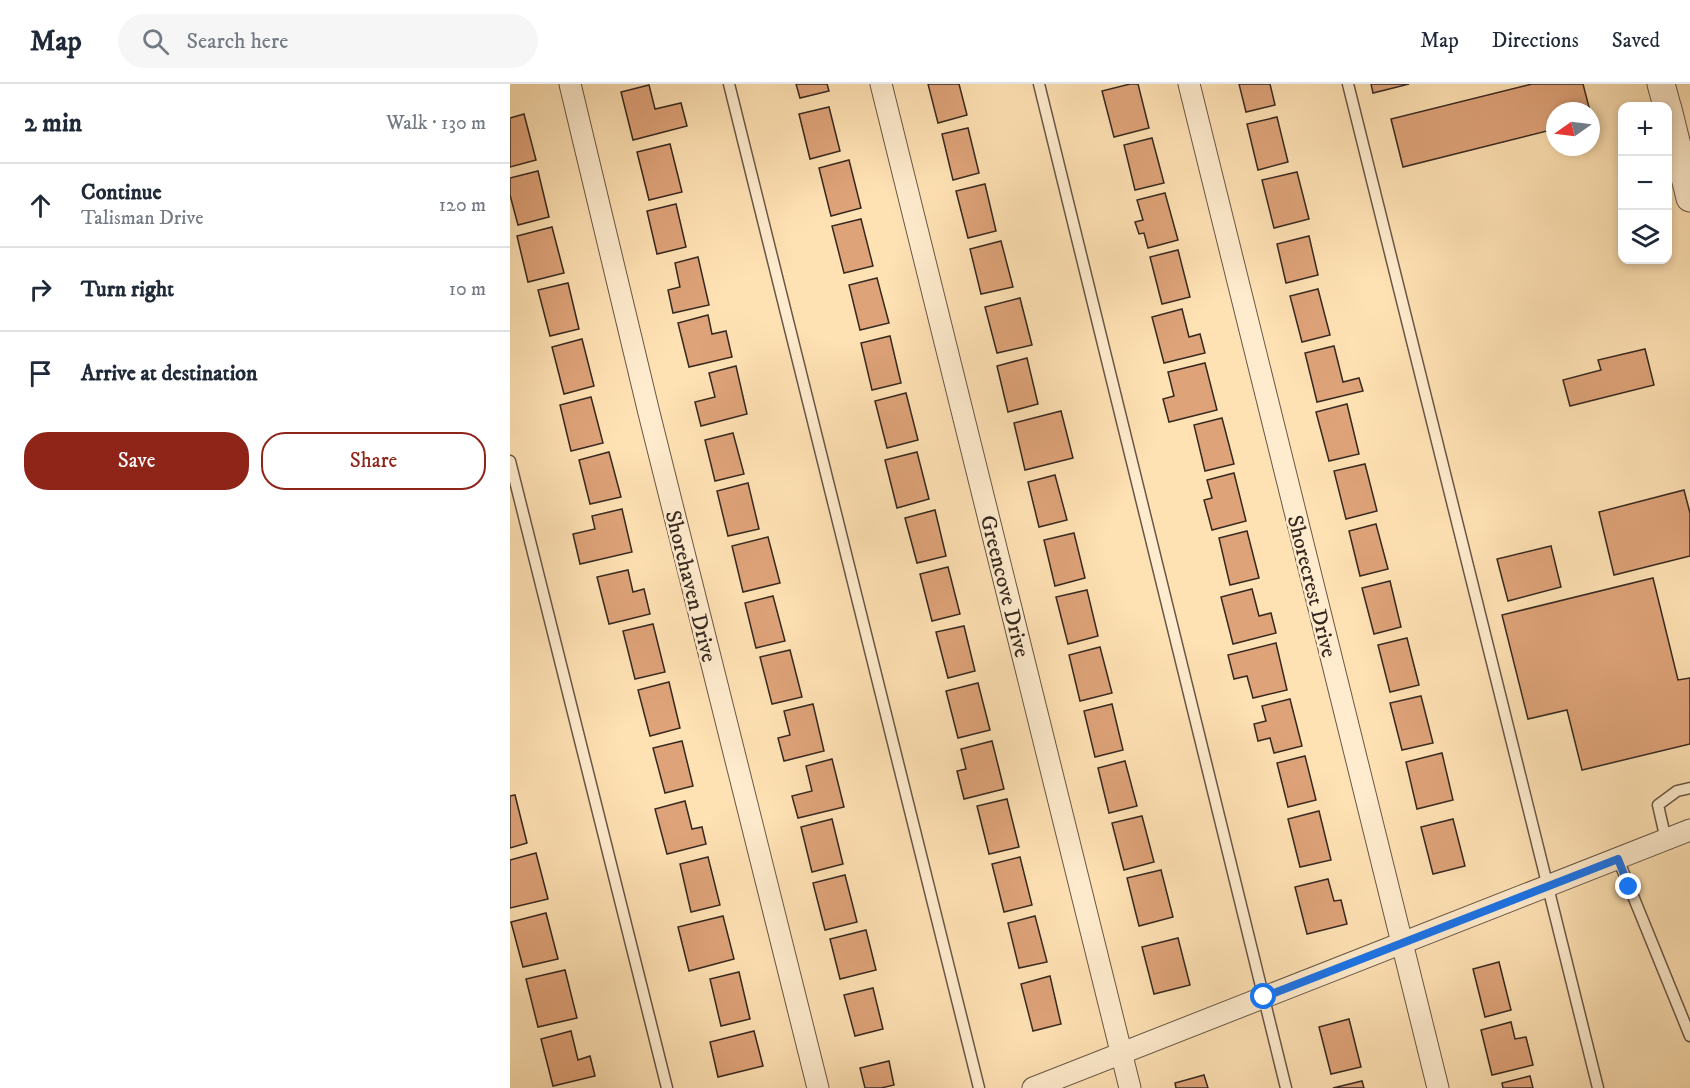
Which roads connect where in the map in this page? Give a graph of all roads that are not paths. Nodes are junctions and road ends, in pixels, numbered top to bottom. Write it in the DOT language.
graph roads {
  1 [pos="570,84"];
  2 [pos="729,84"];
  3 [pos="881,84"];
  4 [pos="1039,84"];
  5 [pos="1189,84"];
  6 [pos="1348,84"];
  7 [pos="1661,84"];
  8 [pos="1666,102"];
  9 [pos="1672,128"];
  10 [pos="1690,198"];
  11 [pos="510,461"];
  12 [pos="1690,788"];
  13 [pos="1690,830"];
  14 [pos="1666,840"];
  15 [pos="1618,859"];
  16 [pos="1548,887"];
  17 [pos="1402,944"];
  18 [pos="1264,997"];
  19 [pos="1690,1035"];
  20 [pos="1122,1053"];
  21 [pos="667,1088"];
  22 [pos="818,1088"];
  23 [pos="979,1088"];
  24 [pos="1033,1088"];
  25 [pos="1130,1088"];
  26 [pos="1286,1088"];
  27 [pos="1438,1088"];
  28 [pos="1598,1088"];
  1 -- 22 [label="street, Shorehaven Drive"];
  2 -- 23 [label="lane"];
  3 -- 20 [label="street, Greencove Drive"];
  4 -- 18 [label="lane"];
  5 -- 17 [label="street, Shorecrest Drive"];
  6 -- 16 [label="lane"];
  7 -- 8 [label="street"];
  9 -- 10 [label="street"];
  11 -- 21 [label="lane"];
  12 -- 14 [label="lane"];
  13 -- 14 [label="street"];
  14 -- 15 [label="street"];
  15 -- 16 [label="street"];
  15 -- 19 [label="lane"];
  16 -- 17 [label="street"];
  16 -- 28 [label="lane"];
  17 -- 18 [label="street"];
  17 -- 27 [label="street, Shorecrest Drive"];
  18 -- 20 [label="street"];
  18 -- 26 [label="lane"];
  20 -- 24 [label="street"];
  20 -- 25 [label="street, Greencove Drive"];
}
